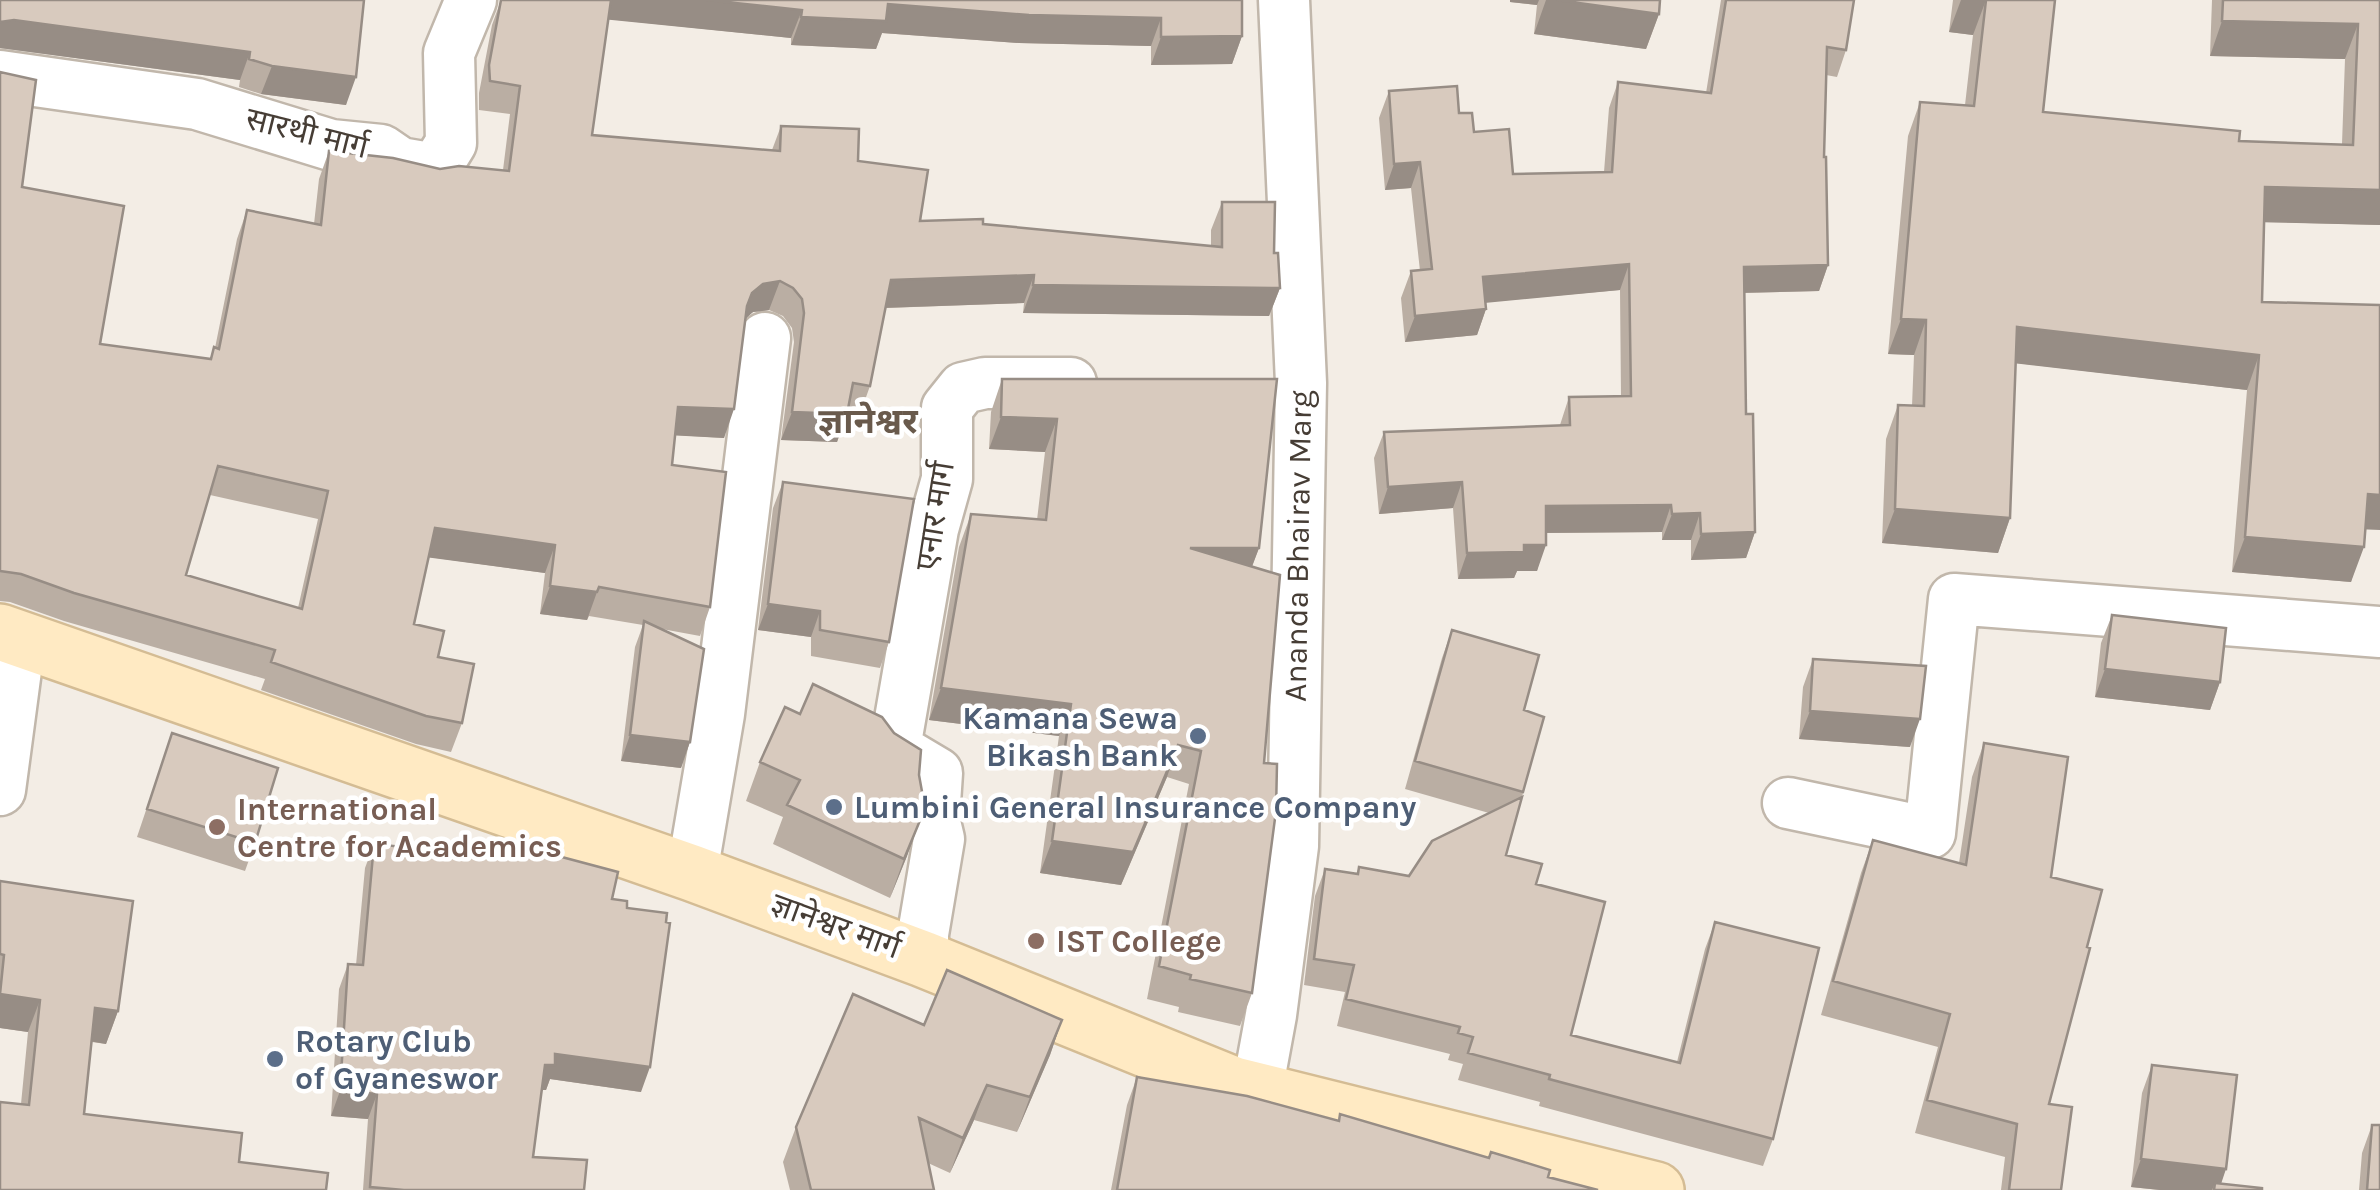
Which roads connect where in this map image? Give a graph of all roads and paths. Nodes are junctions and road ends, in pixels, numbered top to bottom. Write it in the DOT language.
graph roads {
  1 [pos="471,0"];
  2 [pos="1284,0"];
  3 [pos="0,76"];
  4 [pos="765,338"];
  5 [pos="1123,383"];
  6 [pos="2380,632"];
  7 [pos="10,636"];
  8 [pos="0,790"];
  9 [pos="1788,803"];
  10 [pos="692,873"];
  11 [pos="922,958"];
  12 [pos="1257,1090"];
  13 [pos="1656,1190"];
  1 -- 3 [label="street, सारथी मार्ग"];
  2 -- 12 [label="street, Ananda Bhairav Marg"];
  4 -- 10 [label="street"];
  5 -- 11 [label="street, एनार मार्ग"];
  6 -- 9 [label="street"];
  7 -- 8 [label="street"];
  7 -- 10 [label="main road, ज्ञानेश्वर मार्ग"];
  10 -- 11 [label="main road, ज्ञानेश्वर मार्ग"];
  11 -- 12 [label="main road, ज्ञानेश्वर मार्ग"];
  12 -- 13 [label="main road, ज्ञानेश्वर मार्ग"];
}
